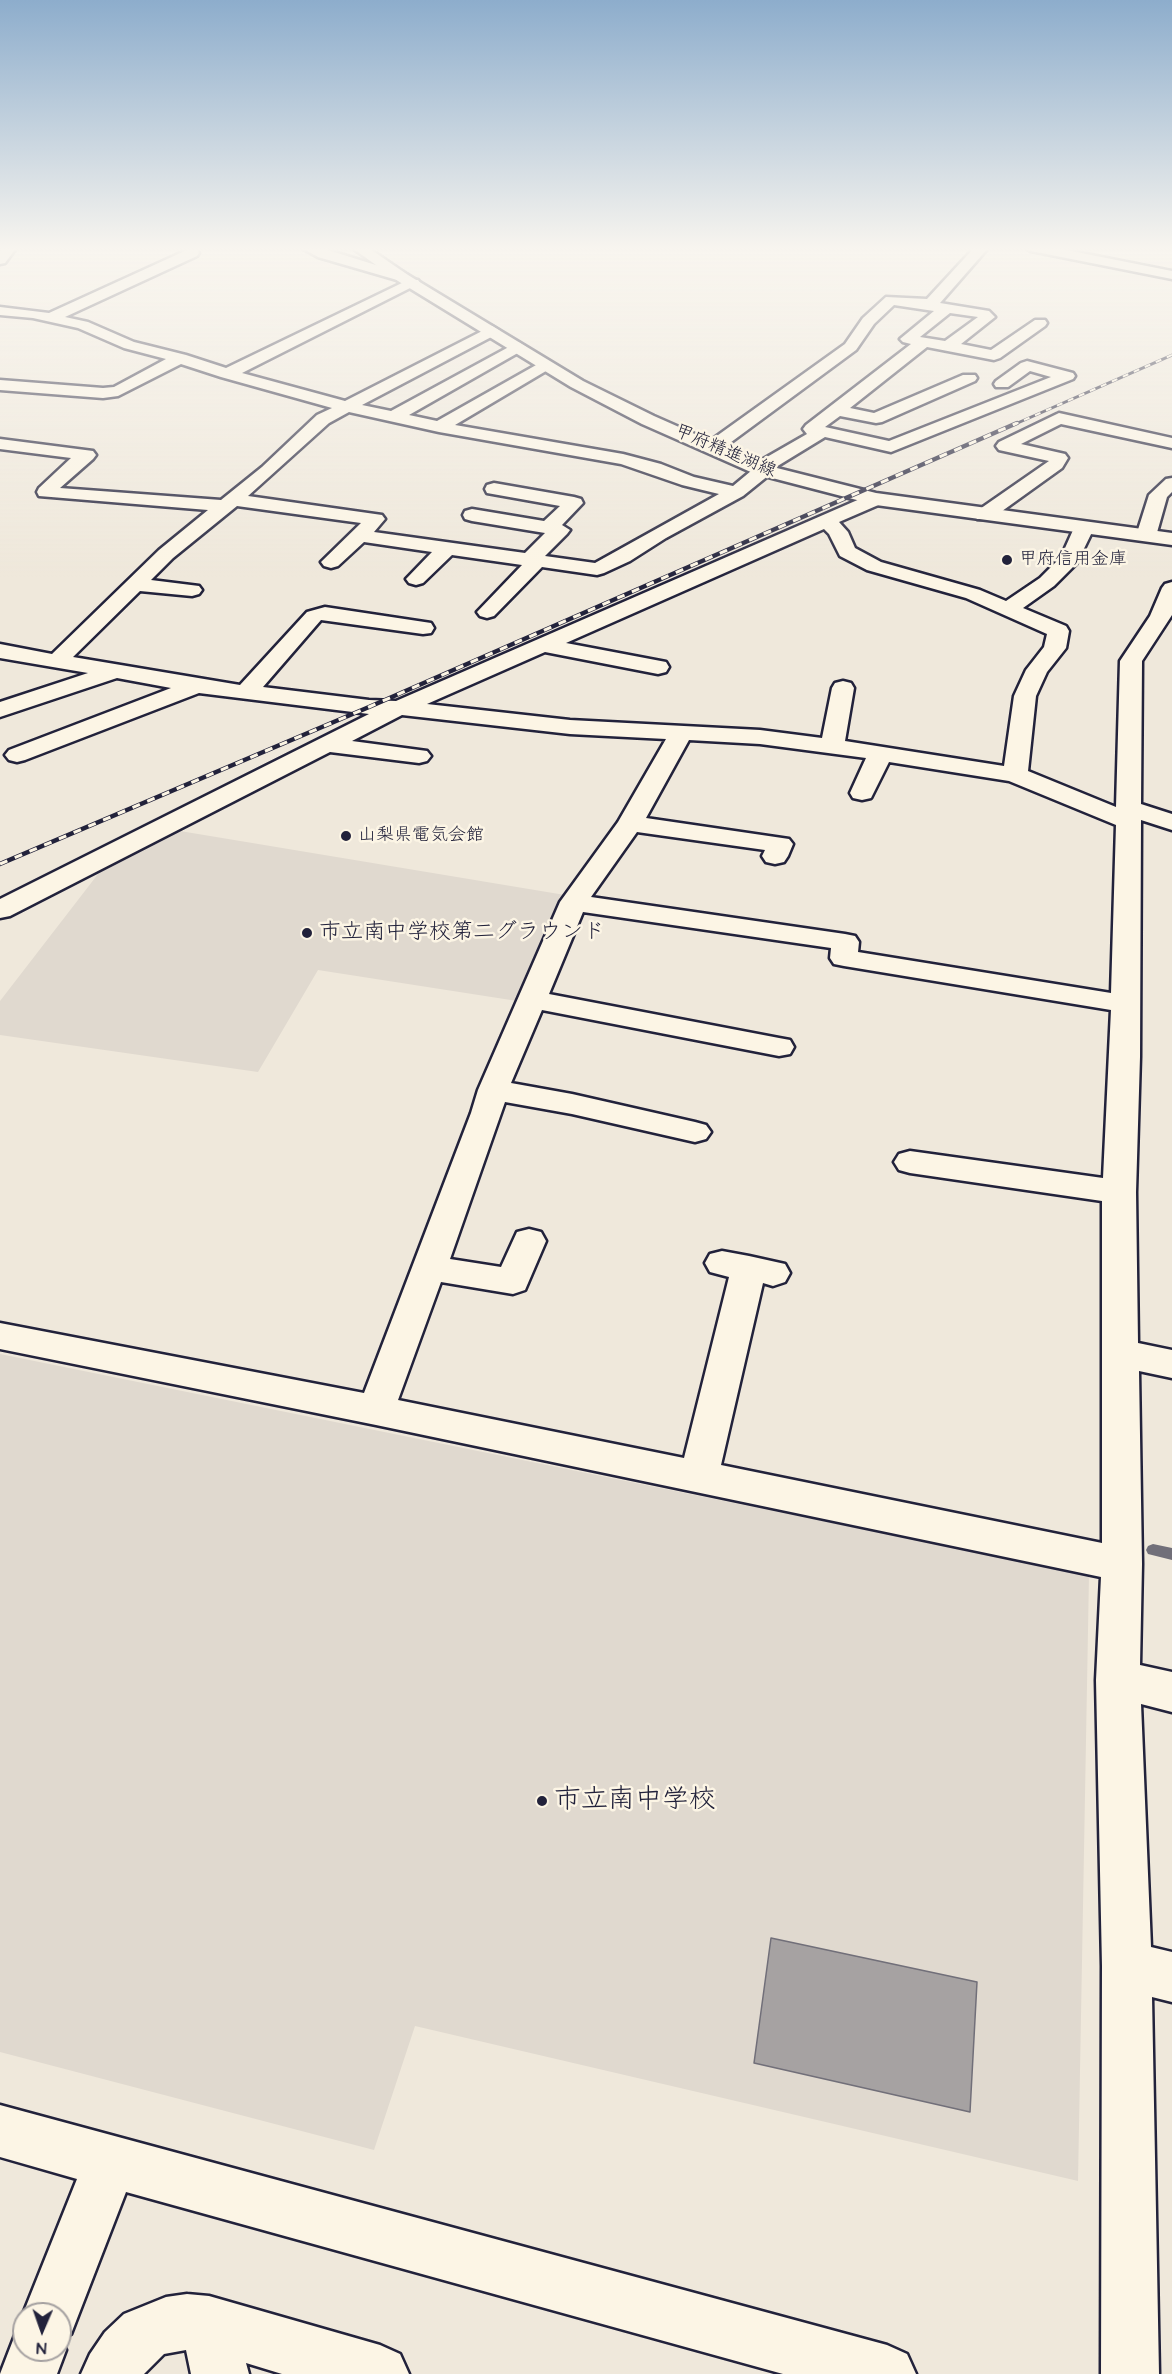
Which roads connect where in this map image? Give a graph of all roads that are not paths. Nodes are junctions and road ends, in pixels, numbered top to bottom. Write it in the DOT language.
graph roads {
  1 [pos="180,358"];
  2 [pos="259,358"];
  3 [pos="441,358"];
  4 [pos="499,358"];
  5 [pos="534,358"];
  6 [pos="837,358"];
  7 [pos="903,358"];
  8 [pos="970,358"];
  9 [pos="545,365"];
  10 [pos="885,373"];
  11 [pos="227,374"];
  12 [pos="980,382"];
  13 [pos="0,385"];
  14 [pos="1030,391"];
  15 [pos="347,407"];
  16 [pos="836,410"];
  17 [pos="392,418"];
  18 [pos="439,427"];
  19 [pos="812,429"];
  20 [pos="1172,443"];
  21 [pos="0,444"];
  22 [pos="713,447"];
  23 [pos="761,470"];
  24 [pos="1172,483"];
  25 [pos="494,489"];
  26 [pos="736,492"];
  27 [pos="876,499"];
  28 [pos="231,503"];
  29 [pos="472,515"];
  30 [pos="984,515"];
  31 [pos="826,520"];
  32 [pos="548,528"];
  33 [pos="1084,528"];
  34 [pos="360,536"];
  35 [pos="1146,536"];
  36 [pos="1172,539"];
  37 [pos="446,549"];
  38 [pos="534,560"];
  39 [pos="330,562"];
  40 [pos="416,579"];
  41 [pos="135,585"];
  42 [pos="1172,588"];
  43 [pos="192,590"];
  44 [pos="1008,609"];
  45 [pos="487,612"];
  46 [pos="423,628"];
  47 [pos="542,645"];
  48 [pos="0,651"];
  49 [pos="58,660"];
  50 [pos="658,667"];
  51 [pos="116,671"];
  52 [pos="196,686"];
  53 [pos="843,688"];
  54 [pos="246,692"];
  55 [pos="399,708"];
  56 [pos="0,710"];
  57 [pos="681,734"];
  58 [pos="327,745"];
  59 [pos="832,746"];
  60 [pos="881,753"];
  61 [pos="17,756"];
  62 [pos="419,756"];
  63 [pos="1015,775"];
  64 [pos="862,793"];
  65 [pos="1129,814"];
  66 [pos="1172,822"];
  67 [pos="630,823"];
  68 [pos="775,856"];
  69 [pos="574,902"];
  70 [pos="0,910"];
  71 [pos="532,999"];
  72 [pos="1126,1004"];
  73 [pos="779,1047"];
  74 [pos="493,1090"];
  75 [pos="695,1132"];
  76 [pos="910,1162"];
  77 [pos="1119,1192"];
  78 [pos="529,1241"];
  79 [pos="430,1268"];
  80 [pos="748,1268"];
  81 [pos="0,1336"];
  82 [pos="1120,1353"];
  83 [pos="1172,1364"];
  84 [pos="376,1410"];
  85 [pos="699,1476"];
  86 [pos="1122,1564"];
  87 [pos="1118,1680"];
  88 [pos="1172,1692"];
  89 [pos="1126,1966"];
  90 [pos="1172,1977"];
  91 [pos="0,2131"];
  92 [pos="110,2163"];
  93 [pos="56,2302"];
  94 [pos="214,2349"];
  95 [pos="110,2374"];
  96 [pos="380,2374"];
  97 [pos="887,2374"];
  98 [pos="1130,2374"];
  1 -- 11 [label="street"];
  1 -- 13 [label="street"];
  2 -- 11 [label="street"];
  3 -- 15 [label="street"];
  4 -- 17 [label="street"];
  5 -- 9 [label="street, 甲府精進湖線"];
  6 -- 22 [label="street"];
  7 -- 10 [label="street"];
  8 -- 12 [label="street"];
  9 -- 18 [label="street"];
  9 -- 22 [label="street, 甲府精進湖線"];
  10 -- 12 [label="street"];
  10 -- 16 [label="street"];
  11 -- 15 [label="street"];
  12 -- 14 [label="street"];
  12 -- 14 [label="street"];
  12 -- 16 [label="street"];
  14 -- 19 [label="street"];
  15 -- 17 [label="street"];
  15 -- 28 [label="street"];
  16 -- 19 [label="street"];
  17 -- 18 [label="street"];
  18 -- 26 [label="street"];
  19 -- 23 [label="street"];
  20 -- 30 [label="street"];
  21 -- 28 [label="street"];
  22 -- 23 [label="street, 甲府精進湖線"];
  23 -- 26 [label="street"];
  23 -- 27 [label="street, 甲府精進湖線"];
  24 -- 35 [label="street"];
  25 -- 32 [label="street"];
  26 -- 38 [label="street"];
  27 -- 30 [label="street, 甲府精進湖線"];
  27 -- 31 [label="street"];
  28 -- 34 [label="street"];
  28 -- 41 [label="street"];
  29 -- 32 [label="street"];
  30 -- 33 [label="street, 甲府精進湖線"];
  31 -- 44 [label="street"];
  31 -- 47 [label="street"];
  32 -- 38 [label="street"];
  33 -- 35 [label="street, 甲府精進湖線"];
  33 -- 44 [label="street"];
  34 -- 37 [label="street"];
  34 -- 39 [label="street"];
  35 -- 36 [label="street, 甲府精進湖線"];
  37 -- 38 [label="street"];
  37 -- 40 [label="street"];
  38 -- 45 [label="street"];
  41 -- 43 [label="street"];
  41 -- 49 [label="street"];
  42 -- 65 [label="street"];
  44 -- 63 [label="street"];
  46 -- 54 [label="street"];
  47 -- 50 [label="street"];
  47 -- 55 [label="street"];
  48 -- 49 [label="street"];
  49 -- 51 [label="street"];
  51 -- 52 [label="street"];
  51 -- 56 [label="street"];
  52 -- 54 [label="street"];
  52 -- 61 [label="street"];
  53 -- 59 [label="street"];
  54 -- 55 [label="street"];
  55 -- 57 [label="street"];
  55 -- 58 [label="street"];
  57 -- 59 [label="street"];
  57 -- 67 [label="street"];
  58 -- 62 [label="street"];
  58 -- 70 [label="street"];
  59 -- 60 [label="street"];
  60 -- 63 [label="street"];
  60 -- 64 [label="street"];
  63 -- 65 [label="street"];
  65 -- 66 [label="street"];
  65 -- 72 [label="street"];
  67 -- 68 [label="street"];
  67 -- 69 [label="street"];
  69 -- 71 [label="street"];
  69 -- 72 [label="street"];
  71 -- 73 [label="street"];
  71 -- 74 [label="street"];
  72 -- 77 [label="street"];
  74 -- 75 [label="street"];
  74 -- 79 [label="street"];
  76 -- 77 [label="street"];
  77 -- 82 [label="street"];
  78 -- 79 [label="street"];
  79 -- 84 [label="street"];
  80 -- 85 [label="street"];
  81 -- 84 [label="street"];
  82 -- 83 [label="street"];
  82 -- 86 [label="street"];
  84 -- 85 [label="street"];
  85 -- 86 [label="street"];
  86 -- 87 [label="street"];
  87 -- 88 [label="street"];
  87 -- 89 [label="street"];
  89 -- 90 [label="street"];
  89 -- 98 [label="street"];
  91 -- 92 [label="street"];
  92 -- 93 [label="street"];
  92 -- 97 [label="street"];
  94 -- 95 [label="street"];
  94 -- 96 [label="street"];
}
